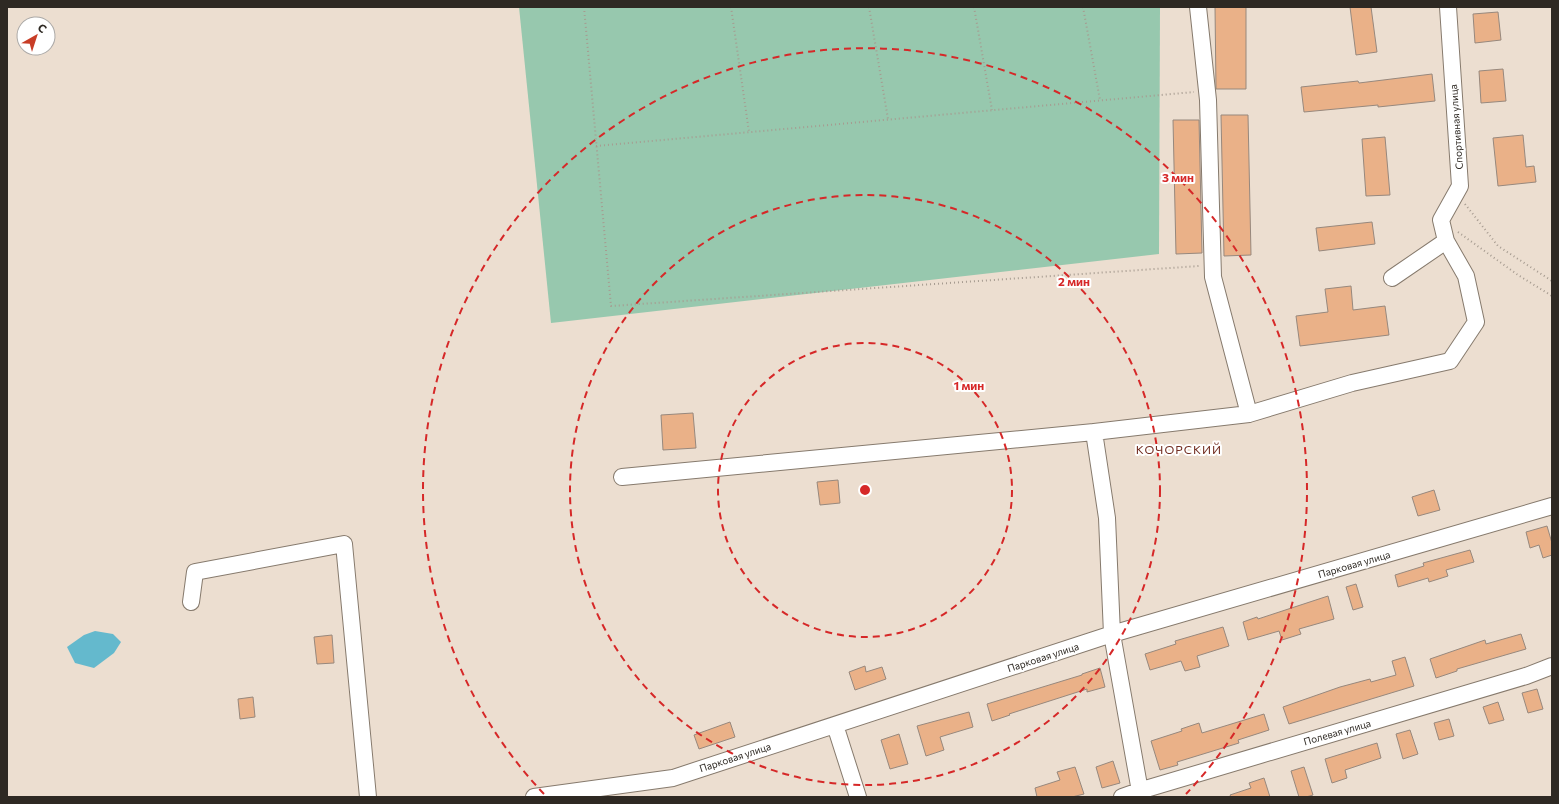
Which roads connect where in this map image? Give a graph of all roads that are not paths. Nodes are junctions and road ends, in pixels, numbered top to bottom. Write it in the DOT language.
graph roads {
  1 [pos="1198,7"];
  2 [pos="1448,7"];
  3 [pos="1446,241"];
  4 [pos="1392,278"];
  5 [pos="1248,414"];
  6 [pos="1094,432"];
  7 [pos="622,477"];
  8 [pos="1552,506"];
  9 [pos="191,602"];
  10 [pos="1112,634"];
  11 [pos="1552,666"];
  12 [pos="835,725"];
  13 [pos="1140,794"];
  14 [pos="368,797"];
  15 [pos="534,797"];
  16 [pos="858,797"];
  17 [pos="1122,797"];
  1 -- 5 [label="street"];
  2 -- 3 [label="street, Спортивная улица"];
  3 -- 4 [label="street"];
  3 -- 5 [label="street"];
  5 -- 6 [label="street"];
  6 -- 7 [label="street"];
  6 -- 10 [label="street"];
  8 -- 10 [label="street, Парковая улица"];
  9 -- 14 [label="street"];
  10 -- 12 [label="street, Парковая улица"];
  10 -- 13 [label="street"];
  11 -- 13 [label="street, Полевая улица"];
  12 -- 15 [label="street, Парковая улица"];
  12 -- 16 [label="street"];
  13 -- 17 [label="street, Полевая улица"];
}
